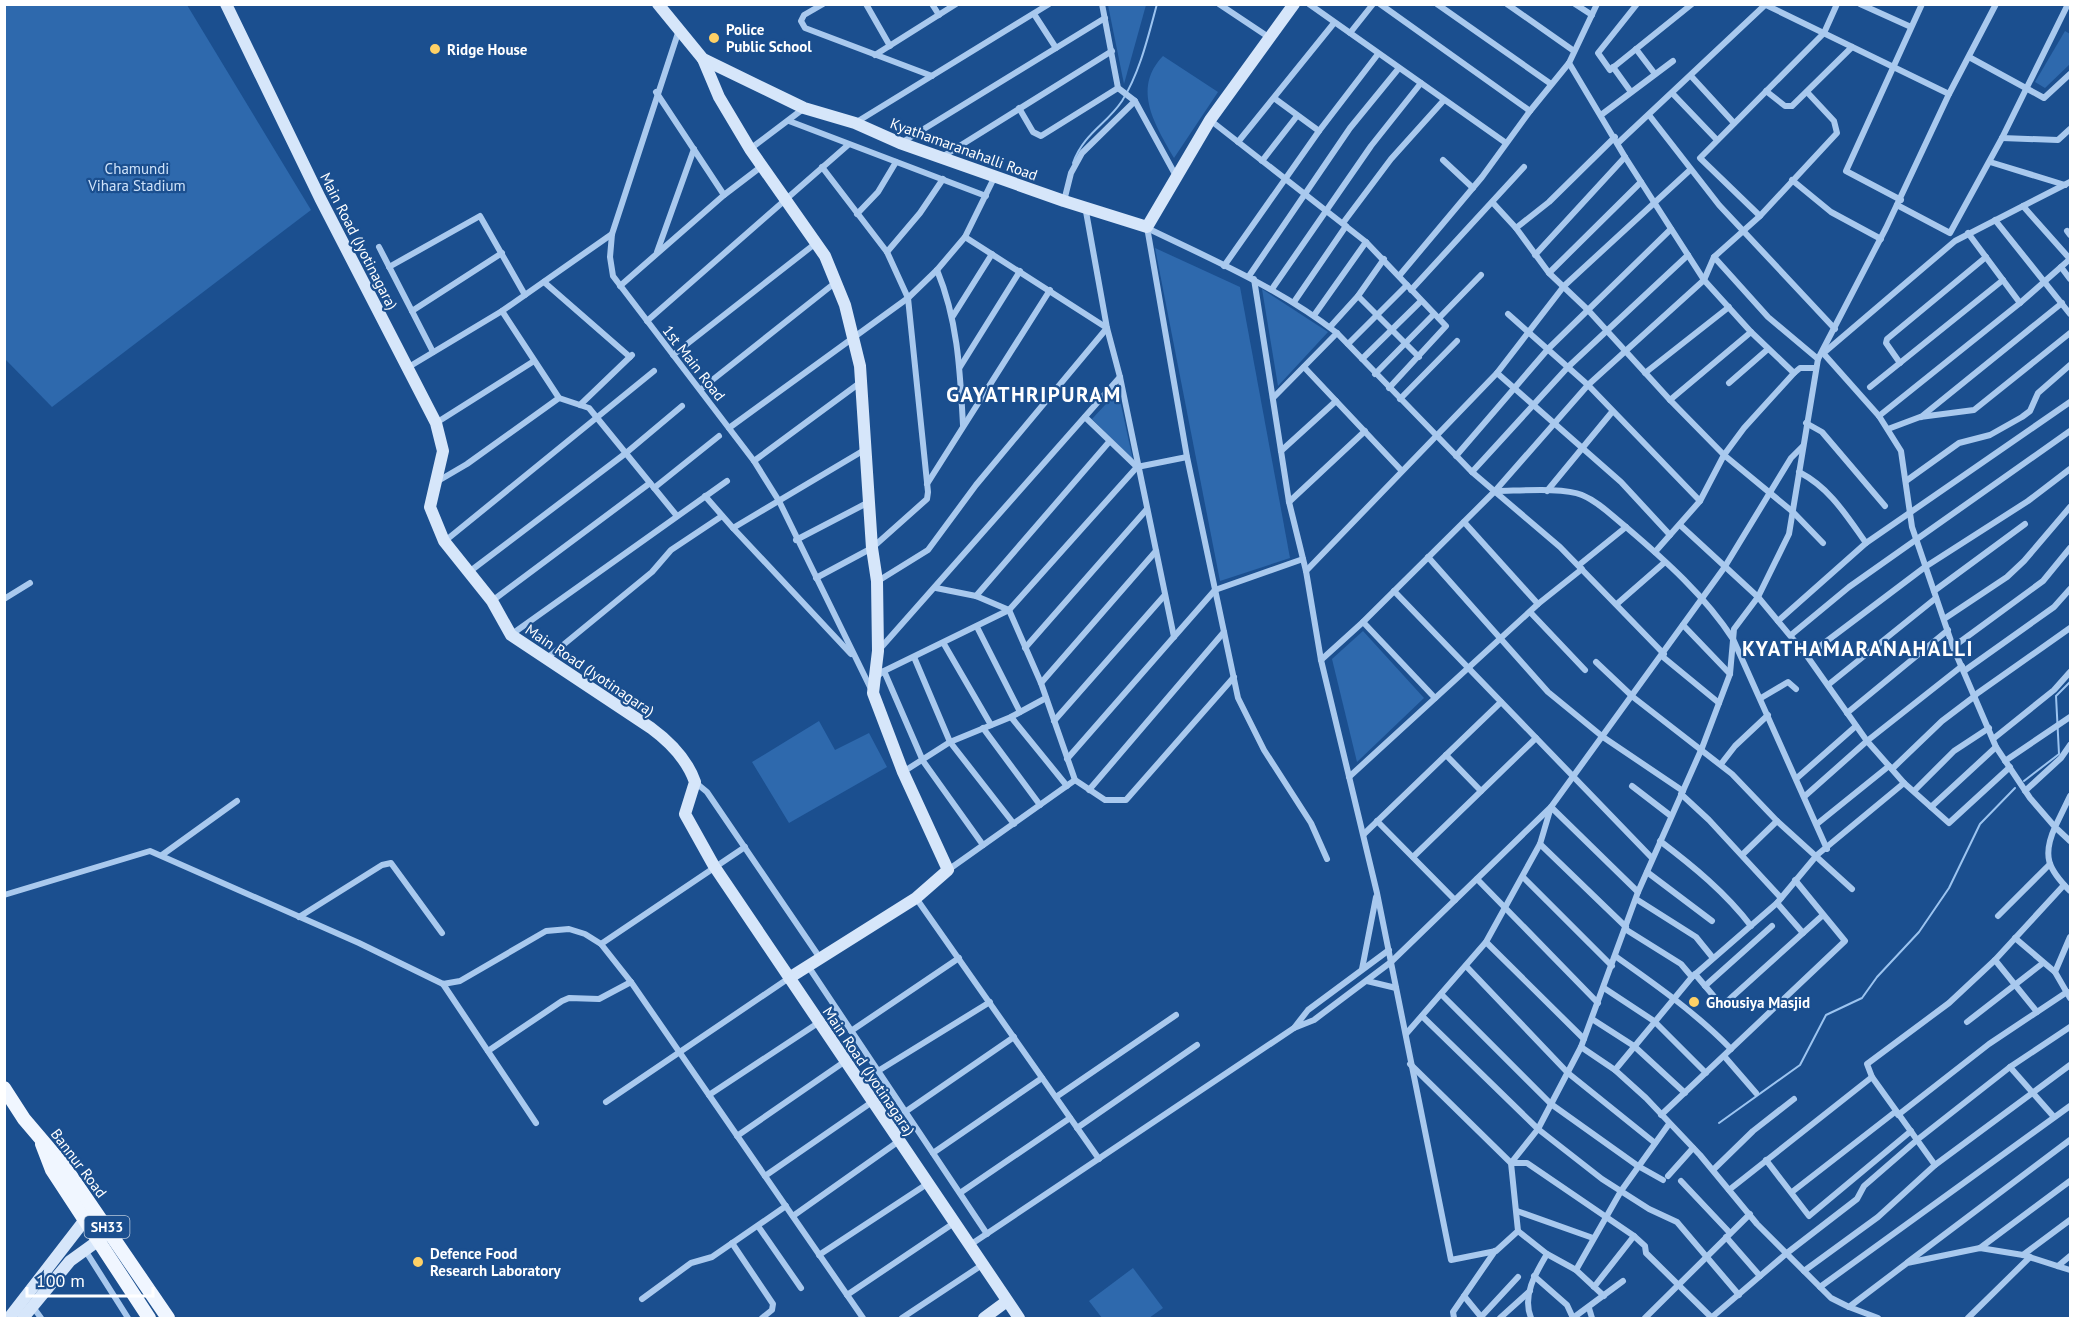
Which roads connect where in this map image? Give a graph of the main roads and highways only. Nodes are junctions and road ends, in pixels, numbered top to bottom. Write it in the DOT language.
graph roads {
  1 [pos="4,1088"];
  2 [pos="41,1139"];
  3 [pos="149,1318"];
  4 [pos="168,1318"];
  1 -- 2 [label="main road, Bannur Road / SH33"];
  2 -- 3 [label="main road"];
  2 -- 4 [label="main road, Bannur Road / SH33"];
}
